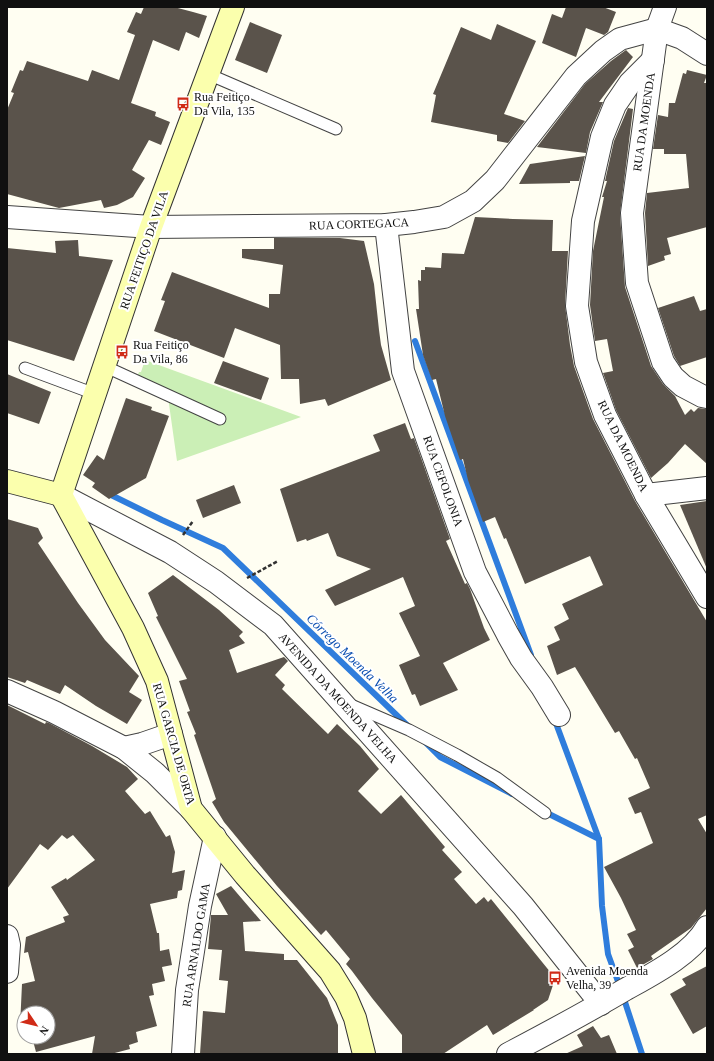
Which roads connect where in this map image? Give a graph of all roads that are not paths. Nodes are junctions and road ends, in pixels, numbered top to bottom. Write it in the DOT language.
graph roads {
  1 [pos="233,7"];
  2 [pos="665,7"];
  3 [pos="657,29"];
  4 [pos="707,54"];
  5 [pos="653,60"];
  6 [pos="208,74"];
  7 [pos="336,129"];
  8 [pos="7,217"];
  9 [pos="386,225"];
  10 [pos="151,227"];
  11 [pos="104,366"];
  12 [pos="25,368"];
  13 [pos="95,394"];
  14 [pos="707,397"];
  15 [pos="220,419"];
  16 [pos="7,481"];
  17 [pos="707,488"];
  18 [pos="61,495"];
  19 [pos="646,495"];
  20 [pos="707,597"];
  21 [pos="7,691"];
  22 [pos="340,700"];
  23 [pos="559,715"];
  24 [pos="171,734"];
  25 [pos="124,748"];
  26 [pos="192,809"];
  27 [pos="546,812"];
  28 [pos="215,837"];
  29 [pos="706,933"];
  30 [pos="7,936"];
  31 [pos="7,972"];
  32 [pos="601,1004"];
  33 [pos="183,1054"];
  34 [pos="364,1054"];
  35 [pos="508,1054"];
  1 -- 6 [label="street, RUA FEITIÇO DA VILA"];
  2 -- 3 [label="street, RUA DA MOENDA"];
  3 -- 4 [label="street"];
  3 -- 5 [label="street, RUA DA MOENDA"];
  3 -- 9 [label="street, RUA CORTEGACA"];
  5 -- 14 [label="street, RUA DA MOENDA"];
  5 -- 19 [label="street, RUA DA MOENDA"];
  6 -- 7 [label="lane"];
  6 -- 10 [label="street, RUA FEITIÇO DA VILA"];
  8 -- 10 [label="street, RUA CORTEGACA"];
  9 -- 10 [label="street, RUA CORTEGACA"];
  9 -- 23 [label="street, RUA CEFOLONIA"];
  10 -- 11 [label="street, RUA FEITIÇO DA VILA"];
  11 -- 13 [label="street, RUA FEITIÇO DA VILA"];
  11 -- 15 [label="lane"];
  12 -- 13 [label="lane"];
  13 -- 18 [label="street, RUA FEITIÇO DA VILA"];
  16 -- 18 [label="street, AVENIDA DA MOENDA VELHA"];
  17 -- 19 [label="street"];
  18 -- 22 [label="street, AVENIDA DA MOENDA VELHA"];
  18 -- 24 [label="street, RUA GARCIA DE ORTA"];
  19 -- 20 [label="street, RUA DA MOENDA"];
  21 -- 25 [label="street"];
  22 -- 27 [label="lane"];
  22 -- 32 [label="street, AVENIDA DA MOENDA VELHA"];
  24 -- 25 [label="street"];
  24 -- 26 [label="street, RUA GARCIA DE ORTA"];
  25 -- 26 [label="street"];
  26 -- 28 [label="street, RUA GARCIA DE ORTA"];
  28 -- 33 [label="street, RUA ARNALDO GAMA"];
  28 -- 34 [label="street, RUA GARCIA DE ORTA"];
  29 -- 32 [label="street"];
  30 -- 31 [label="street"];
  32 -- 35 [label="street"];
}
